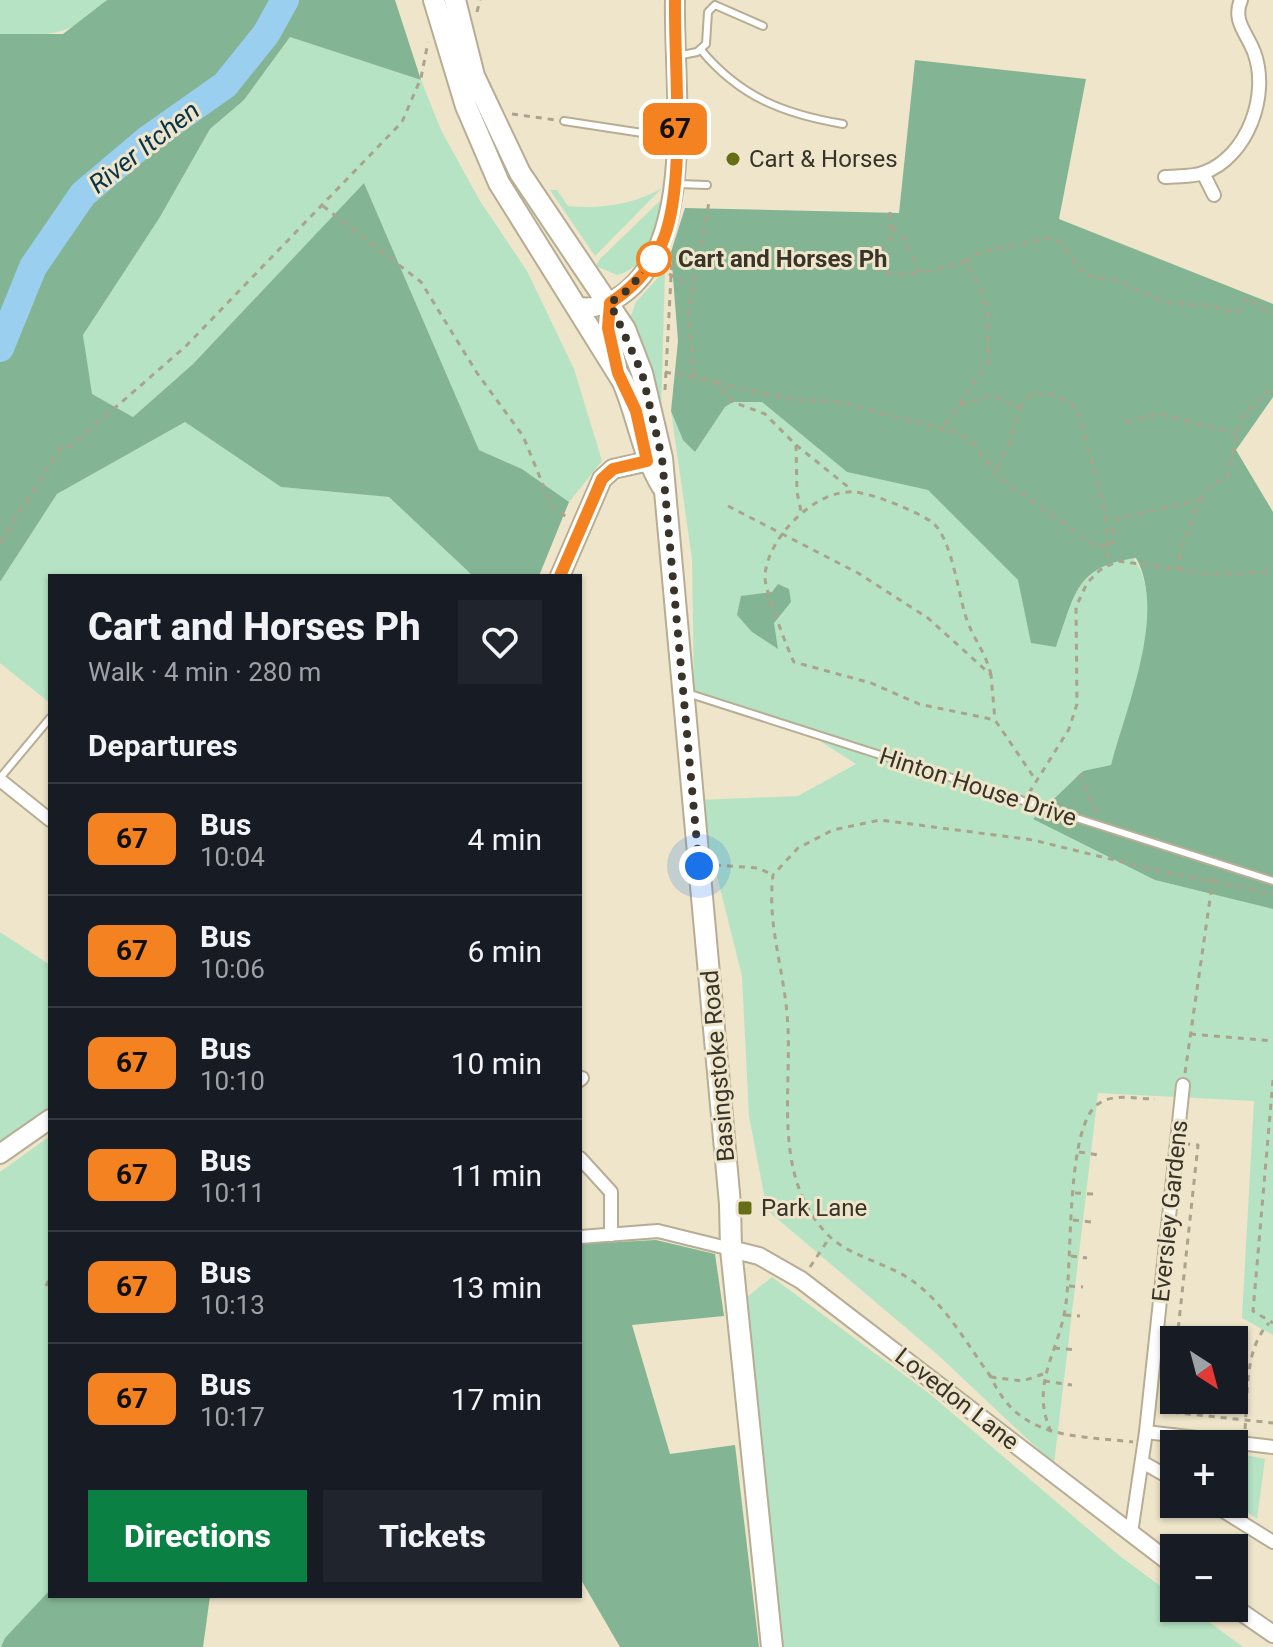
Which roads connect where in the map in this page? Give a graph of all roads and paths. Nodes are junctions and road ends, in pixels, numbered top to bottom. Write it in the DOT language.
graph roads {
  1 [pos="434,0"];
  2 [pos="455,0"];
  3 [pos="480,0"];
  4 [pos="675,0"];
  5 [pos="1241,0"];
  6 [pos="475,20"];
  7 [pos="763,26"];
  8 [pos="430,31"];
  9 [pos="701,50"];
  10 [pos="675,57"];
  11 [pos="511,114"];
  12 [pos="564,121"];
  13 [pos="843,124"];
  14 [pos="675,138"];
  15 [pos="1203,173"];
  16 [pos="1165,177"];
  17 [pos="674,184"];
  18 [pos="707,185"];
  19 [pos="1214,195"];
  20 [pos="709,202"];
  21 [pos="323,206"];
  22 [pos="890,212"];
  23 [pos="892,227"];
  24 [pos="674,246"];
  25 [pos="965,262"];
  26 [pos="920,273"];
  27 [pos="669,274"];
  28 [pos="692,285"];
  29 [pos="610,303"];
  30 [pos="578,307"];
  31 [pos="1273,315"];
  32 [pos="665,372"];
  33 [pos="618,373"];
  34 [pos="694,378"];
  35 [pos="716,383"];
  36 [pos="1273,386"];
  37 [pos="665,401"];
  38 [pos="961,405"];
  39 [pos="1019,408"];
  40 [pos="1126,422"];
  41 [pos="942,429"];
  42 [pos="1235,433"];
  43 [pos="796,445"];
  44 [pos="654,460"];
  45 [pos="996,472"];
  46 [pos="854,492"];
  47 [pos="1199,500"];
  48 [pos="728,506"];
  49 [pos="802,516"];
  50 [pos="581,526"];
  51 [pos="781,532"];
  52 [pos="0,543"];
  53 [pos="1106,547"];
  54 [pos="1108,566"];
  55 [pos="1177,569"];
  56 [pos="1273,572"];
  57 [pos="561,574"];
  58 [pos="991,675"];
  59 [pos="684,692"];
  60 [pos="48,720"];
  61 [pos="995,720"];
  62 [pos="1080,774"];
  63 [pos="0,779"];
  64 [pos="1035,779"];
  65 [pos="1025,801"];
  66 [pos="48,818"];
  67 [pos="1102,826"];
  68 [pos="699,866"];
  69 [pos="773,875"];
  70 [pos="1273,881"];
  71 [pos="1213,882"];
  72 [pos="1273,894"];
  73 [pos="1190,1034"];
  74 [pos="1273,1041"];
  75 [pos="1273,1080"];
  76 [pos="1183,1085"];
  77 [pos="1155,1099"];
  78 [pos="48,1120"];
  79 [pos="1177,1143"];
  80 [pos="1078,1152"];
  81 [pos="0,1154"];
  82 [pos="1099,1155"];
  83 [pos="582,1160"];
  84 [pos="1075,1193"];
  85 [pos="1094,1194"];
  86 [pos="1073,1220"];
  87 [pos="1092,1222"];
  88 [pos="611,1235"];
  89 [pos="582,1237"];
  90 [pos="830,1237"];
  91 [pos="731,1249"];
  92 [pos="1071,1256"];
  93 [pos="1087,1258"];
  94 [pos="801,1280"];
  95 [pos="48,1282"];
  96 [pos="46,1286"];
  97 [pos="1069,1286"];
  98 [pos="1083,1287"];
  99 [pos="1065,1315"];
  100 [pos="1080,1316"];
  101 [pos="1272,1322"];
  102 [pos="1179,1326"];
  103 [pos="1054,1348"];
  104 [pos="1077,1350"];
  105 [pos="1045,1373"];
  106 [pos="991,1377"];
  107 [pos="1044,1381"];
  108 [pos="1072,1385"];
  109 [pos="1149,1410"];
  110 [pos="1246,1420"];
  111 [pos="1273,1423"];
  112 [pos="1245,1430"];
  113 [pos="1051,1432"];
  114 [pos="1146,1438"];
  115 [pos="1160,1439"];
  116 [pos="1248,1444"];
  117 [pos="1273,1447"];
  118 [pos="1142,1462"];
  119 [pos="1160,1472"];
  120 [pos="1235,1518"];
  121 [pos="1131,1533"];
  122 [pos="1273,1542"];
  123 [pos="1160,1555"];
  124 [pos="1248,1617"];
  125 [pos="1273,1634"];
  126 [pos="772,1646"];
  1 -- 30 [label="main road, Basingstoke Road"];
  2 -- 29 [label="main road, Basingstoke Road"];
  3 -- 6 [label="path"];
  4 -- 10 [label="main road"];
  5 -- 15 [label="street"];
  7 -- 9 [label="lane"];
  8 -- 21 [label="path"];
  9 -- 10 [label="lane"];
  9 -- 13 [label="lane"];
  10 -- 14 [label="main road"];
  11 -- 12 [label="path"];
  12 -- 14 [label="lane"];
  14 -- 17 [label="main road"];
  15 -- 16 [label="street"];
  15 -- 19 [label="street"];
  17 -- 18 [label="lane"];
  17 -- 29 [label="main road"];
  20 -- 28 [label="path"];
  21 -- 50 [label="path"];
  21 -- 52 [label="path"];
  22 -- 23 [label="path"];
  23 -- 26 [label="path"];
  23 -- 26 [label="path"];
  24 -- 27 [label="path"];
  25 -- 26 [label="path"];
  25 -- 31 [label="path"];
  25 -- 38 [label="path"];
  27 -- 28 [label="path"];
  27 -- 32 [label="path"];
  28 -- 34 [label="path"];
  29 -- 30 [label="main road"];
  29 -- 33 [label="main road"];
  29 -- 44 [label="main road, Basingstoke Road"];
  30 -- 33 [label="main road, Basingstoke Road"];
  32 -- 34 [label="path"];
  32 -- 37 [label="path"];
  33 -- 44 [label="main road, Basingstoke Road"];
  34 -- 35 [label="path"];
  35 -- 41 [label="path"];
  35 -- 43 [label="path"];
  36 -- 42 [label="path"];
  38 -- 39 [label="path"];
  38 -- 41 [label="path"];
  39 -- 45 [label="path"];
  39 -- 53 [label="path"];
  40 -- 42 [label="path"];
  41 -- 45 [label="path"];
  42 -- 47 [label="path"];
  43 -- 46 [label="path"];
  43 -- 49 [label="path"];
  44 -- 50 [label="main road"];
  44 -- 59 [label="main road, Basingstoke Road"];
  45 -- 53 [label="path"];
  46 -- 49 [label="path"];
  46 -- 58 [label="path"];
  47 -- 53 [label="path"];
  47 -- 55 [label="path"];
  48 -- 51 [label="path"];
  49 -- 51 [label="path"];
  50 -- 57 [label="main road"];
  51 -- 58 [label="path"];
  51 -- 61 [label="path"];
  53 -- 54 [label="path"];
  54 -- 55 [label="path"];
  54 -- 64 [label="path"];
  55 -- 56 [label="path"];
  58 -- 61 [label="path"];
  59 -- 65 [label="lane, Hinton House Drive"];
  59 -- 68 [label="main road, Basingstoke Road"];
  60 -- 63 [label="lane"];
  61 -- 64 [label="path"];
  62 -- 67 [label="path"];
  63 -- 66 [label="street"];
  64 -- 65 [label="path"];
  65 -- 67 [label="lane, Hinton House Drive"];
  67 -- 70 [label="lane, Hinton House Drive"];
  68 -- 69 [label="path"];
  68 -- 91 [label="main road, Basingstoke Road"];
  69 -- 71 [label="path"];
  69 -- 90 [label="path"];
  71 -- 72 [label="path"];
  71 -- 73 [label="path"];
  73 -- 74 [label="path"];
  73 -- 76 [label="path"];
  75 -- 101 [label="path"];
  76 -- 79 [label="street, Eversley Gardens"];
  77 -- 80 [label="path"];
  78 -- 81 [label="main road"];
  79 -- 102 [label="path"];
  79 -- 109 [label="street, Eversley Gardens"];
  80 -- 82 [label="path"];
  80 -- 84 [label="path"];
  83 -- 88 [label="street"];
  84 -- 85 [label="path"];
  84 -- 86 [label="path"];
  86 -- 87 [label="path"];
  86 -- 92 [label="path"];
  88 -- 89 [label="street"];
  88 -- 91 [label="street"];
  90 -- 94 [label="path"];
  90 -- 106 [label="path"];
  91 -- 94 [label="street, Lovedon Lane"];
  91 -- 126 [label="main road, Basingstoke Road"];
  92 -- 93 [label="path"];
  92 -- 97 [label="path"];
  94 -- 121 [label="street, Lovedon Lane"];
  95 -- 96 [label="path"];
  97 -- 98 [label="path"];
  97 -- 99 [label="path"];
  99 -- 100 [label="path"];
  99 -- 103 [label="path"];
  101 -- 110 [label="path"];
  103 -- 104 [label="path"];
  103 -- 105 [label="path"];
  105 -- 106 [label="path"];
  105 -- 107 [label="path"];
  106 -- 113 [label="path"];
  107 -- 108 [label="path"];
  107 -- 113 [label="path"];
  109 -- 110 [label="path"];
  109 -- 114 [label="street, Eversley Gardens"];
  110 -- 111 [label="path"];
  110 -- 112 [label="path"];
  113 -- 114 [label="path"];
  114 -- 115 [label="street"];
  114 -- 118 [label="street, Eversley Gardens"];
  116 -- 117 [label="street"];
  118 -- 119 [label="street"];
  118 -- 121 [label="street, Eversley Gardens"];
  120 -- 122 [label="street"];
  121 -- 123 [label="street, Lovedon Lane"];
  124 -- 125 [label="street"];
}
